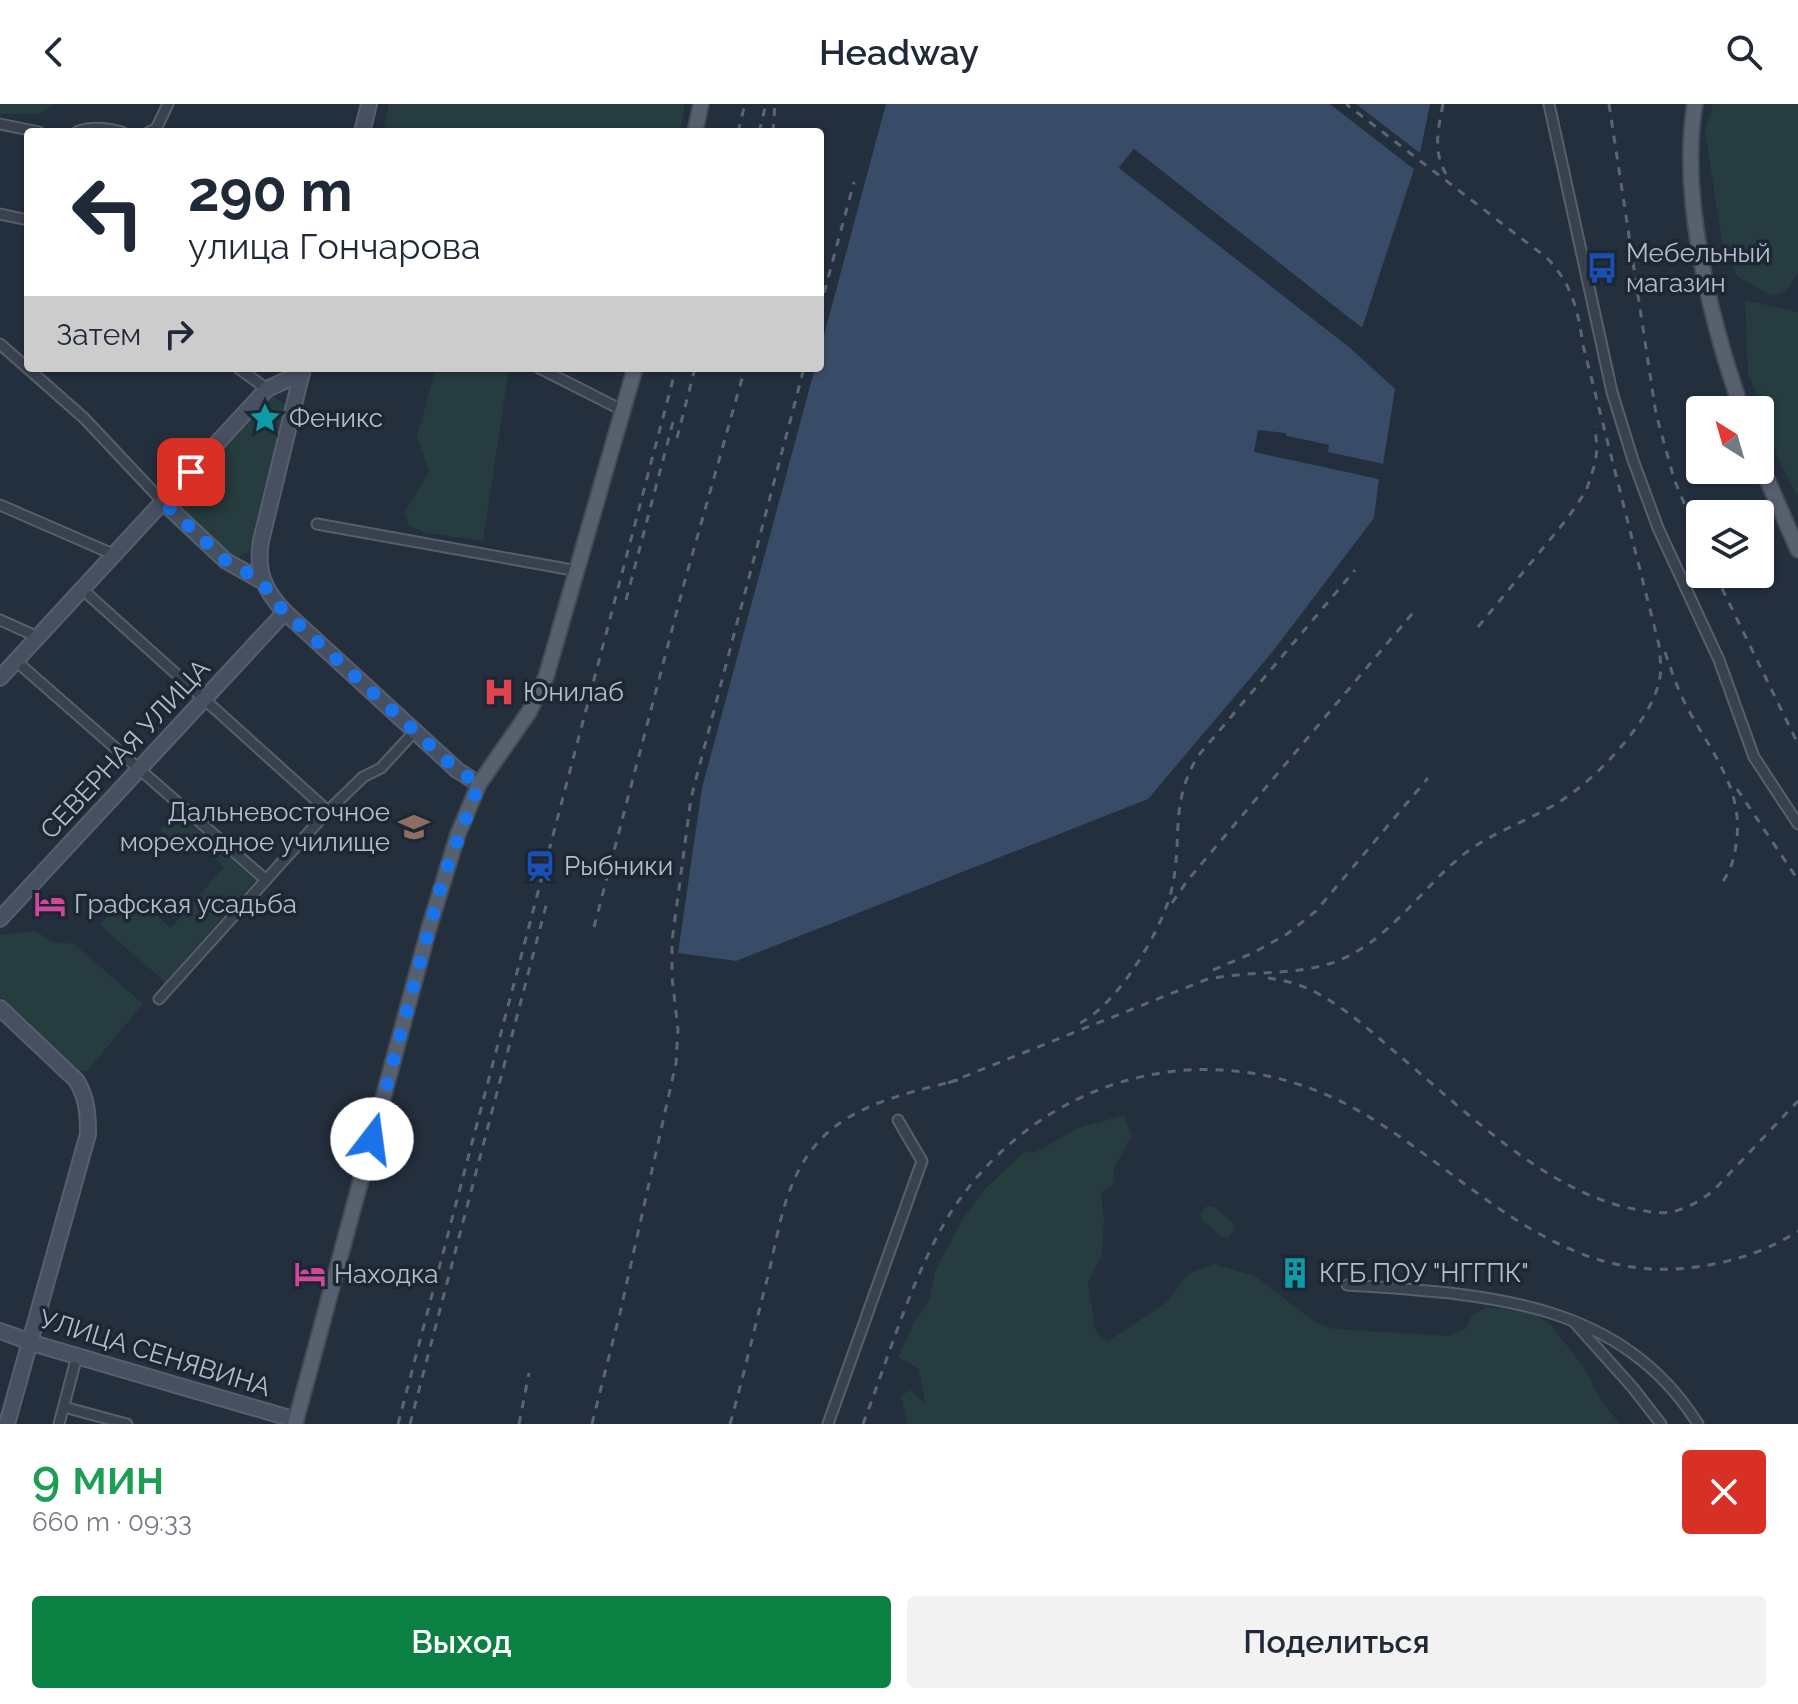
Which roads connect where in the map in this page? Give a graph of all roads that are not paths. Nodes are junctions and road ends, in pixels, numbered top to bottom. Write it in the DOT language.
graph roads {
  1 [pos="168,104"];
  2 [pos="369,104"];
  3 [pos="701,104"];
  4 [pos="1549,104"];
  5 [pos="1695,104"];
  6 [pos="0,124"];
  7 [pos="86,128"];
  8 [pos="107,128"];
  9 [pos="157,128"];
  10 [pos="363,128"];
  11 [pos="696,128"];
  12 [pos="24,129"];
  13 [pos="0,214"];
  14 [pos="24,219"];
  15 [pos="0,344"];
  16 [pos="24,365"];
  17 [pos="32,372"];
  18 [pos="244,372"];
  19 [pos="298,372"];
  20 [pos="302,372"];
  21 [pos="547,372"];
  22 [pos="634,372"];
  23 [pos="267,389"];
  24 [pos="1738,396"];
  25 [pos="622,410"];
  26 [pos="1769,484"];
  27 [pos="163,502"];
  28 [pos="0,505"];
  29 [pos="317,524"];
  30 [pos="1798,550"];
  31 [pos="115,555"];
  32 [pos="578,571"];
  33 [pos="262,581"];
  34 [pos="82,589"];
  35 [pos="285,612"];
  36 [pos="0,620"];
  37 [pos="38,637"];
  38 [pos="16,661"];
  39 [pos="0,678"];
  40 [pos="203,700"];
  41 [pos="415,731"];
  42 [pos="140,767"];
  43 [pos="479,784"];
  44 [pos="328,811"];
  45 [pos="1798,824"];
  46 [pos="266,880"];
  47 [pos="0,919"];
  48 [pos="159,999"];
  49 [pos="0,1008"];
  50 [pos="898,1120"];
  51 [pos="1347,1285"];
  52 [pos="1570,1318"];
  53 [pos="0,1331"];
  54 [pos="30,1342"];
  55 [pos="77,1356"];
  56 [pos="64,1407"];
  57 [pos="295,1422"];
  58 [pos="7,1424"];
  59 [pos="59,1424"];
  60 [pos="127,1424"];
  61 [pos="828,1424"];
  62 [pos="1661,1424"];
  63 [pos="1698,1424"];
  1 -- 9 [label="street"];
  2 -- 10 [label="main road"];
  3 -- 11 [label="main road"];
  4 -- 45 [label="street"];
  5 -- 24 [label="main road"];
  6 -- 12 [label="street"];
  7 -- 8 [label="street"];
  13 -- 14 [label="street"];
  15 -- 16 [label="street"];
  17 -- 27 [label="street"];
  18 -- 23 [label="street"];
  19 -- 23 [label="main road"];
  20 -- 33 [label="main road"];
  21 -- 25 [label="street"];
  22 -- 25 [label="main road"];
  23 -- 27 [label="main road"];
  25 -- 32 [label="main road"];
  26 -- 30 [label="main road"];
  27 -- 31 [label="main road"];
  27 -- 33 [label="main road"];
  28 -- 31 [label="street"];
  29 -- 32 [label="street"];
  31 -- 34 [label="main road"];
  32 -- 43 [label="main road"];
  33 -- 35 [label="main road"];
  34 -- 37 [label="main road"];
  34 -- 40 [label="street"];
  35 -- 40 [label="main road, СЕВЕРНАЯ УЛИЦА"];
  35 -- 41 [label="main road"];
  36 -- 37 [label="street"];
  37 -- 38 [label="main road"];
  38 -- 39 [label="main road"];
  38 -- 42 [label="street"];
  40 -- 42 [label="main road, СЕВЕРНАЯ УЛИЦА"];
  40 -- 44 [label="street"];
  41 -- 43 [label="main road"];
  41 -- 44 [label="street"];
  42 -- 46 [label="street"];
  42 -- 47 [label="main road, СЕВЕРНАЯ УЛИЦА"];
  43 -- 57 [label="main road"];
  44 -- 46 [label="street"];
  46 -- 48 [label="street"];
  49 -- 54 [label="main road"];
  50 -- 61 [label="street"];
  51 -- 52 [label="street"];
  52 -- 62 [label="street"];
  52 -- 63 [label="street"];
  53 -- 54 [label="main road, УЛИЦА СЕНЯВИНА"];
  54 -- 55 [label="main road, УЛИЦА СЕНЯВИНА"];
  54 -- 58 [label="main road"];
  55 -- 56 [label="street"];
  55 -- 57 [label="main road, УЛИЦА СЕНЯВИНА"];
  56 -- 59 [label="street"];
  56 -- 60 [label="street"];
}
